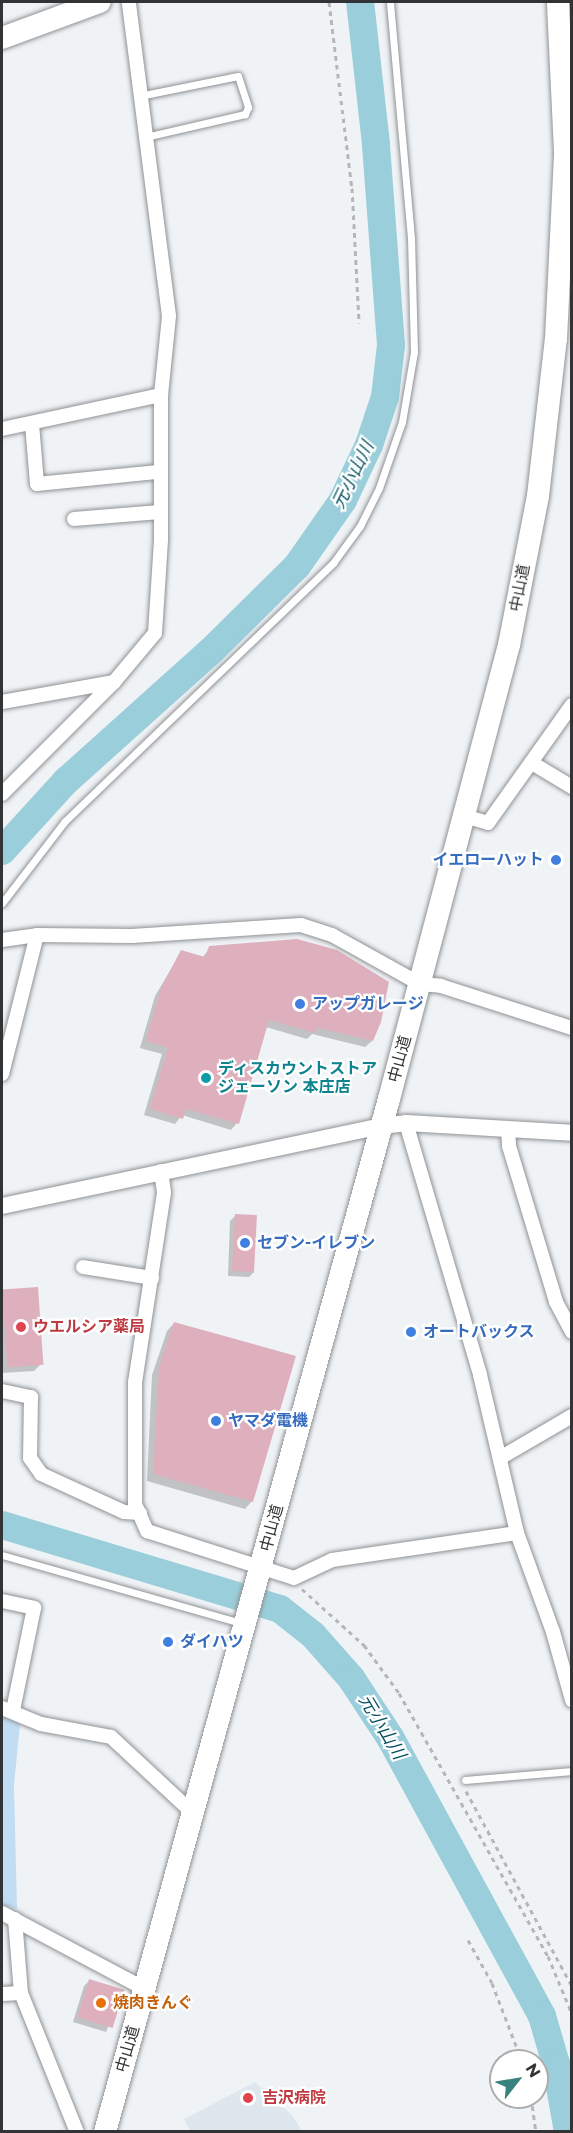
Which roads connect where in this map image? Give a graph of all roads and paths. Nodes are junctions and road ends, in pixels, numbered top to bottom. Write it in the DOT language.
graph roads {
  1 [pos="100,2"];
  2 [pos="129,2"];
  3 [pos="329,2"];
  4 [pos="390,2"];
  5 [pos="558,2"];
  6 [pos="2,38"];
  7 [pos="139,96"];
  8 [pos="145,137"];
  9 [pos="359,323"];
  10 [pos="160,395"];
  11 [pos="32,424"];
  12 [pos="2,429"];
  13 [pos="158,472"];
  14 [pos="160,512"];
  15 [pos="74,519"];
  16 [pos="114,682"];
  17 [pos="2,702"];
  18 [pos="572,705"];
  19 [pos="532,763"];
  20 [pos="572,787"];
  21 [pos="2,794"];
  22 [pos="464,816"];
  23 [pos="2,903"];
  24 [pos="37,935"];
  25 [pos="2,940"];
  26 [pos="420,984"];
  27 [pos="572,1028"];
  28 [pos="2,1074"];
  29 [pos="406,1123"];
  30 [pos="382,1126"];
  31 [pos="508,1130"];
  32 [pos="572,1133"];
  33 [pos="161,1171"];
  34 [pos="2,1206"];
  35 [pos="83,1267"];
  36 [pos="152,1278"];
  37 [pos="572,1332"];
  38 [pos="2,1391"];
  39 [pos="572,1416"];
  40 [pos="500,1458"];
  41 [pos="140,1513"];
  42 [pos="517,1533"];
  43 [pos="2,1555"];
  44 [pos="261,1568"];
  45 [pos="294,1578"];
  46 [pos="2,1600"];
  47 [pos="246,1622"];
  48 [pos="572,1700"];
  49 [pos="7,1709"];
  50 [pos="572,1771"];
  51 [pos="465,1780"];
  52 [pos="194,1814"];
  53 [pos="2,1912"];
  54 [pos="15,1919"];
  55 [pos="468,1940"];
  56 [pos="572,1986"];
  57 [pos="145,1989"];
  58 [pos="21,1993"];
  59 [pos="2,1994"];
  60 [pos="572,2014"];
  61 [pos="517,2049"];
  62 [pos="533,2109"];
  63 [pos="77,2132"];
  64 [pos="105,2132"];
  65 [pos="536,2132"];
  1 -- 6 [label="main road"];
  2 -- 7 [label="street"];
  3 -- 9 [label="path"];
  4 -- 23 [label="lane"];
  5 -- 22 [label="main road, 中山道"];
  7 -- 8 [label="street"];
  7 -- 8 [label="lane"];
  8 -- 10 [label="street"];
  10 -- 11 [label="street"];
  10 -- 13 [label="street"];
  11 -- 12 [label="street"];
  11 -- 13 [label="street"];
  13 -- 14 [label="street"];
  14 -- 15 [label="street"];
  14 -- 16 [label="street"];
  16 -- 17 [label="street"];
  16 -- 21 [label="street"];
  18 -- 19 [label="street"];
  19 -- 20 [label="street"];
  19 -- 22 [label="street"];
  22 -- 26 [label="main road, 中山道"];
  24 -- 25 [label="street"];
  24 -- 26 [label="street"];
  24 -- 28 [label="street"];
  26 -- 27 [label="street"];
  26 -- 30 [label="main road, 中山道"];
  29 -- 30 [label="street"];
  29 -- 31 [label="street"];
  29 -- 40 [label="street"];
  30 -- 33 [label="street"];
  30 -- 44 [label="main road, 中山道"];
  31 -- 32 [label="street"];
  31 -- 37 [label="street"];
  33 -- 34 [label="street"];
  33 -- 36 [label="street"];
  35 -- 36 [label="street"];
  36 -- 41 [label="street"];
  38 -- 41 [label="street"];
  39 -- 40 [label="street"];
  40 -- 42 [label="street"];
  41 -- 44 [label="street"];
  42 -- 45 [label="street"];
  42 -- 48 [label="street"];
  43 -- 47 [label="lane"];
  44 -- 45 [label="street"];
  44 -- 47 [label="main road, 中山道"];
  45 -- 60 [label="path"];
  46 -- 49 [label="street"];
  47 -- 52 [label="main road, 中山道"];
  49 -- 52 [label="street"];
  50 -- 51 [label="lane"];
  51 -- 56 [label="path"];
  52 -- 57 [label="main road, 中山道"];
  53 -- 54 [label="street"];
  54 -- 57 [label="street"];
  54 -- 58 [label="street"];
  55 -- 61 [label="path"];
  57 -- 64 [label="main road, 中山道"];
  58 -- 59 [label="street"];
  58 -- 63 [label="street"];
  62 -- 65 [label="path"];
}
